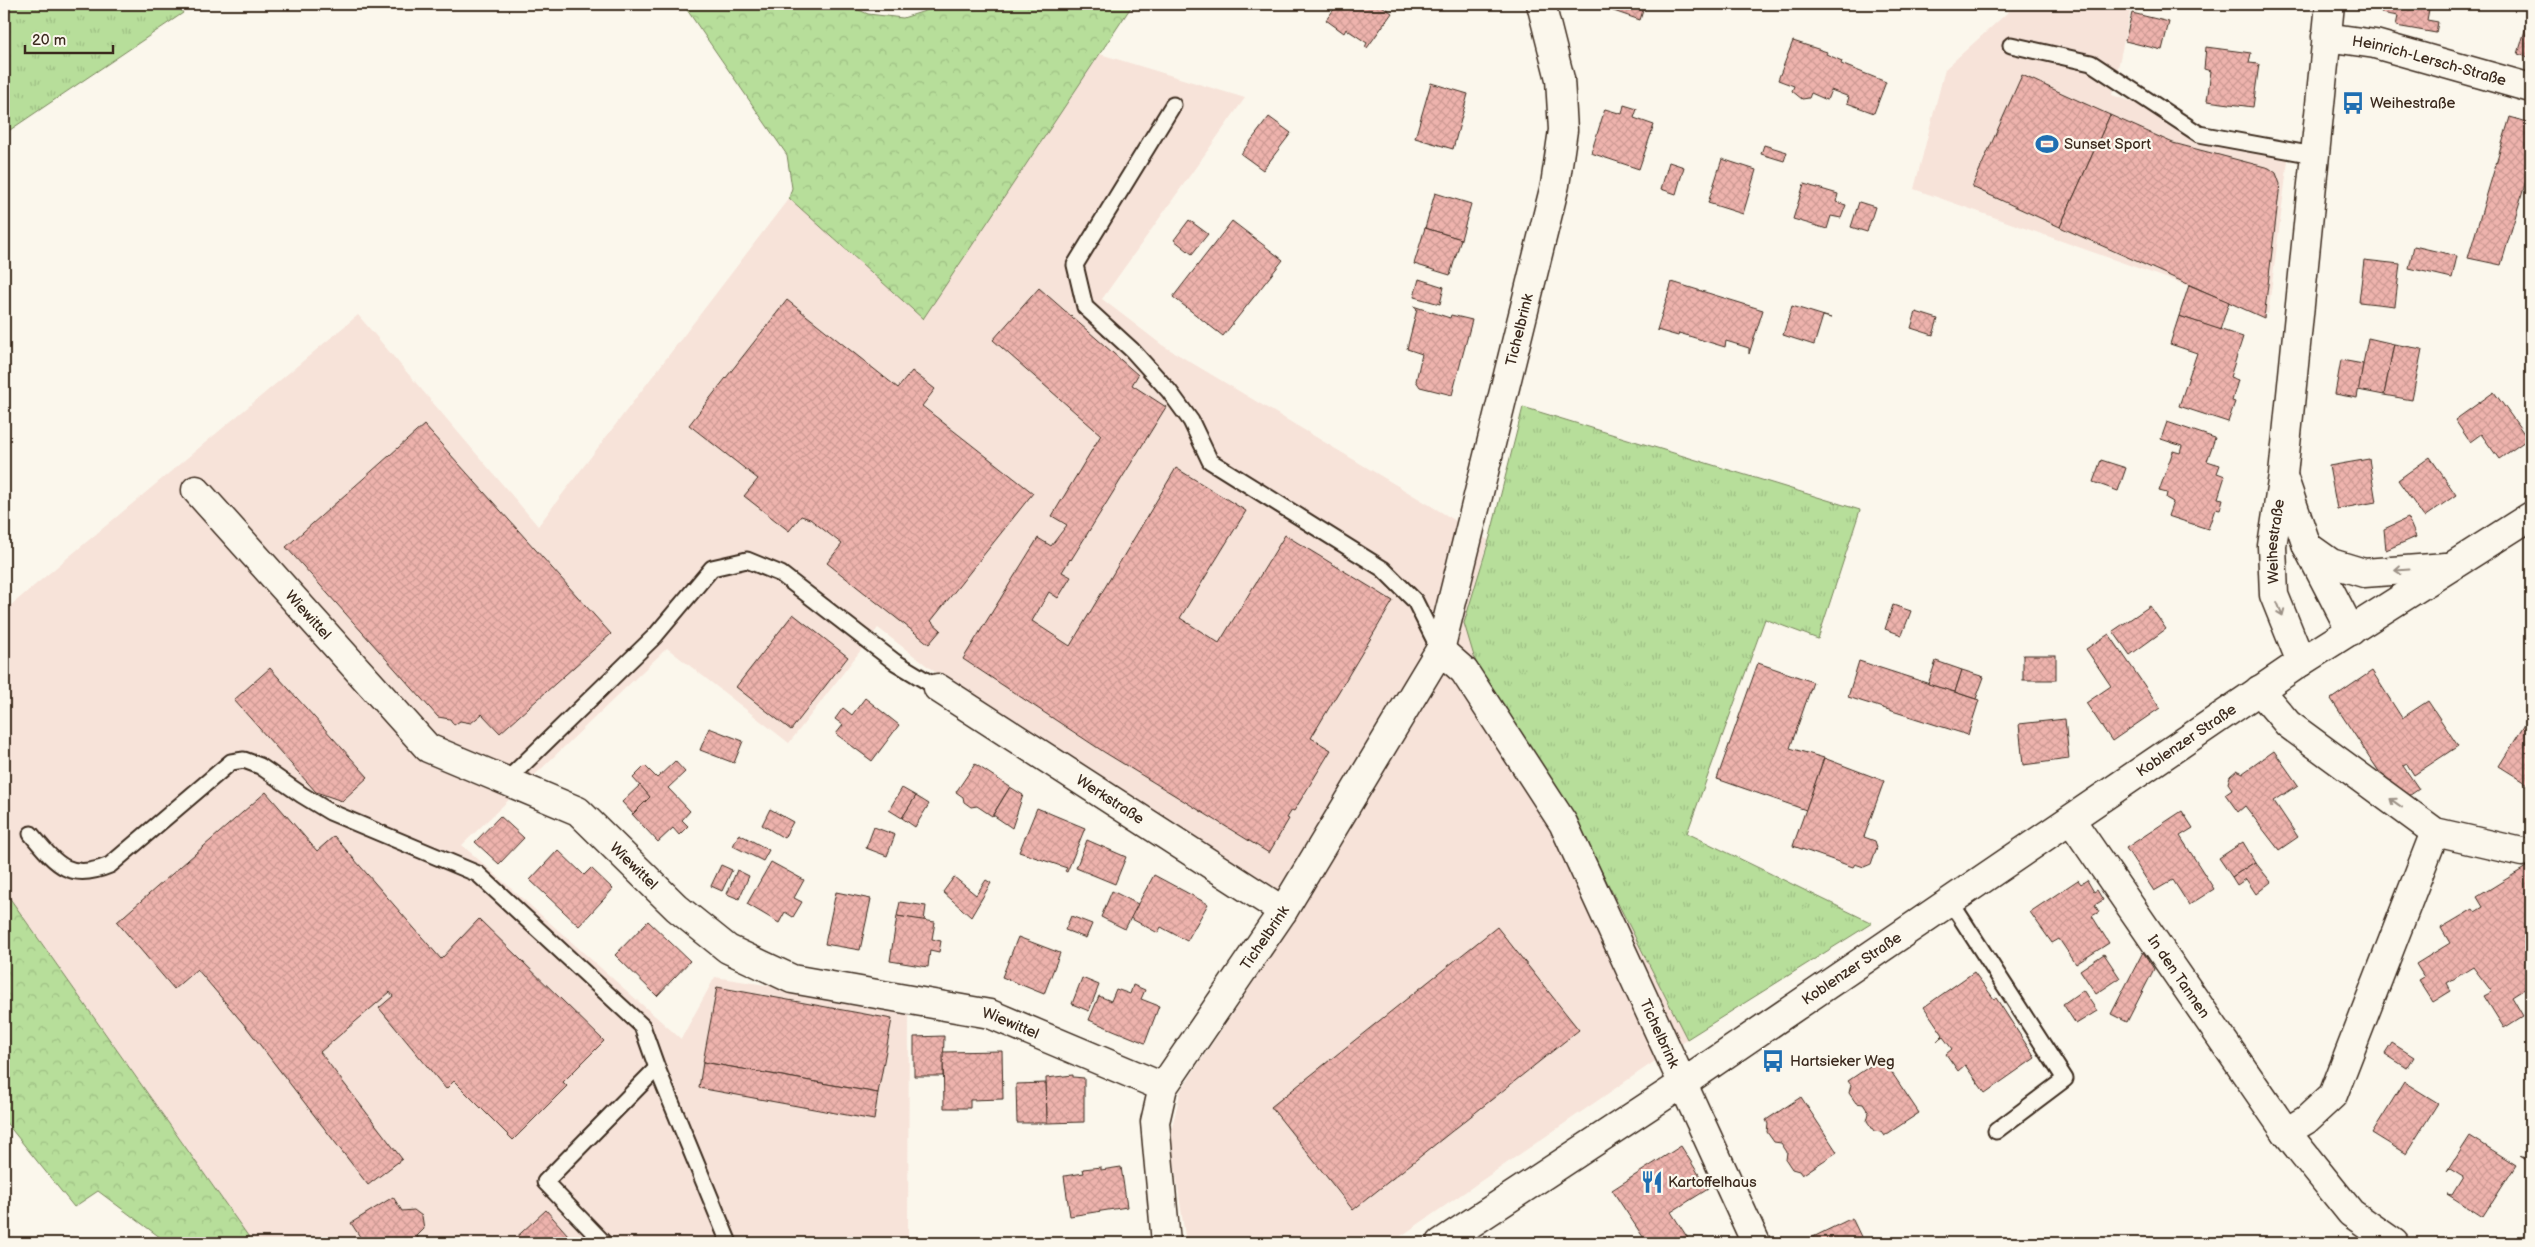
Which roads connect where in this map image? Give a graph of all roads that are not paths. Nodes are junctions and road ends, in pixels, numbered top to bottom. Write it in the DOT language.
graph roads {
  1 [pos="2330,4"];
  2 [pos="1536,5"];
  3 [pos="2326,37"];
  4 [pos="2011,45"];
  5 [pos="2531,88"];
  6 [pos="1173,105"];
  7 [pos="2314,155"];
  8 [pos="2283,475"];
  9 [pos="196,490"];
  10 [pos="2531,516"];
  11 [pos="2307,546"];
  12 [pos="2450,567"];
  13 [pos="2351,631"];
  14 [pos="1440,650"];
  15 [pos="2301,662"];
  16 [pos="938,688"];
  17 [pos="2259,690"];
  18 [pos="507,780"];
  19 [pos="2071,820"];
  20 [pos="2435,832"];
  21 [pos="31,834"];
  22 [pos="2522,852"];
  23 [pos="1950,901"];
  24 [pos="1283,911"];
  25 [pos="657,1068"];
  26 [pos="1682,1084"];
  27 [pos="1163,1087"];
  28 [pos="1996,1131"];
  29 [pos="2286,1132"];
  30 [pos="604,1243"];
  31 [pos="729,1243"];
  32 [pos="1166,1243"];
  33 [pos="1441,1243"];
  34 [pos="1756,1243"];
  35 [pos="2394,1243"];
  1 -- 3 [label="street, Weihestraße"];
  2 -- 14 [label="street, Tichelbrink"];
  3 -- 5 [label="street, Heinrich-Lersch-Straße"];
  3 -- 7 [label="street, Weihestraße"];
  4 -- 7 [label="lane"];
  6 -- 14 [label="lane"];
  7 -- 8 [label="street, Weihestraße"];
  8 -- 11 [label="street, Weihestraße"];
  8 -- 15 [label="street, Weihestraße, one-way"];
  9 -- 18 [label="street, Wiewittel"];
  10 -- 12 [label="street, Koblenzer Straße"];
  12 -- 11 [label="street, one-way"];
  11 -- 13 [label="street, Weihestraße"];
  12 -- 13 [label="street, Koblenzer Straße"];
  13 -- 15 [label="street, Koblenzer Straße"];
  14 -- 24 [label="street, Tichelbrink"];
  14 -- 26 [label="street, Tichelbrink"];
  15 -- 17 [label="street, Koblenzer Straße"];
  16 -- 18 [label="lane"];
  16 -- 24 [label="street, Werkstraße"];
  17 -- 19 [label="street, Koblenzer Straße"];
  20 -- 17 [label="street, one-way"];
  18 -- 27 [label="street, Wiewittel"];
  19 -- 23 [label="street, Koblenzer Straße"];
  19 -- 29 [label="street, In den Tannen"];
  20 -- 22 [label="street"];
  20 -- 29 [label="street"];
  21 -- 25 [label="lane"];
  23 -- 26 [label="street, Koblenzer Straße"];
  23 -- 28 [label="lane"];
  24 -- 27 [label="street, Tichelbrink"];
  25 -- 30 [label="lane"];
  25 -- 31 [label="lane"];
  26 -- 33 [label="street, Koblenzer Straße"];
  26 -- 34 [label="street"];
  27 -- 32 [label="street, Tichelbrink"];
  29 -- 35 [label="street, In den Tannen"];
}
